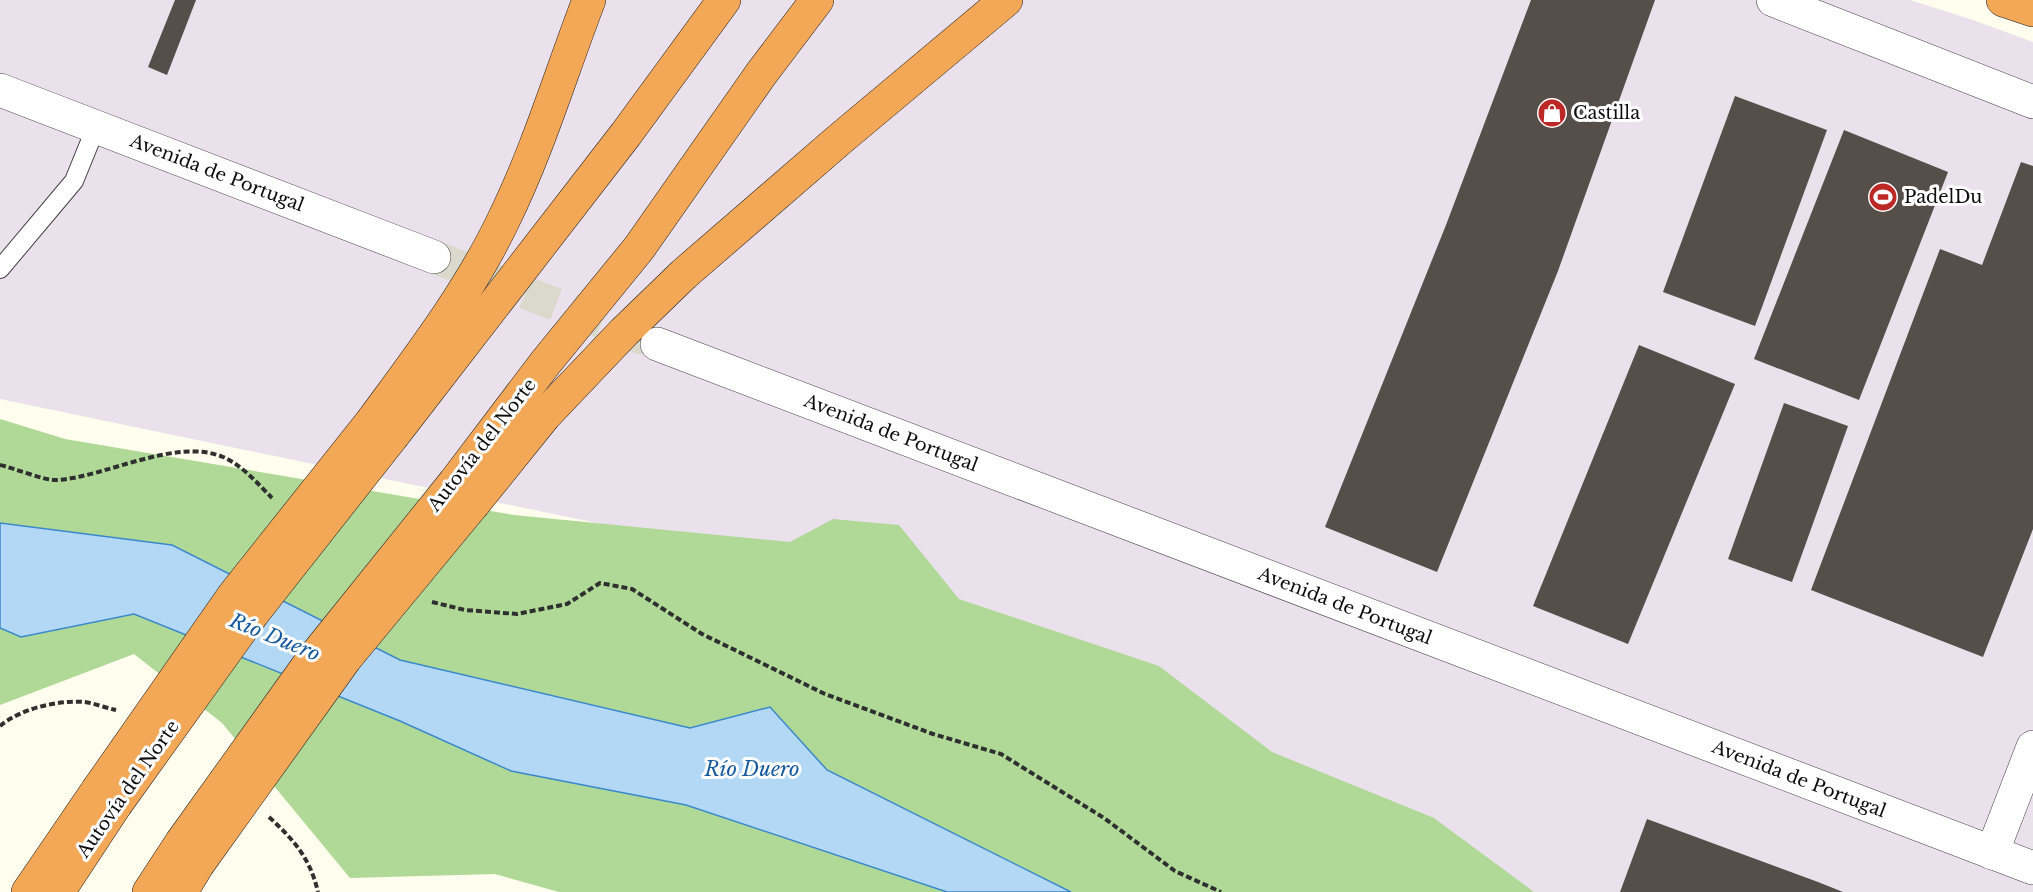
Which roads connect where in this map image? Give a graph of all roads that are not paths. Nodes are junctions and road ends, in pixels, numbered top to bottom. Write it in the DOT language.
graph roads {
  1 [pos="584,0"];
  2 [pos="590,0"];
  3 [pos="724,0"];
  4 [pos="816,0"];
  5 [pos="1773,0"];
  6 [pos="2003,0"];
  7 [pos="1008,4"];
  8 [pos="2033,10"];
  9 [pos="565,62"];
  10 [pos="0,90"];
  11 [pos="2033,102"];
  12 [pos="96,127"];
  13 [pos="434,257"];
  14 [pos="0,270"];
  15 [pos="657,344"];
  16 [pos="384,427"];
  17 [pos="464,492"];
  18 [pos="2033,747"];
  19 [pos="106,798"];
  20 [pos="1992,852"];
  21 [pos="189,854"];
  22 [pos="2033,868"];
  23 [pos="28,892"];
  24 [pos="58,892"];
  25 [pos="149,892"];
  26 [pos="181,892"];
  1 -- 9 [label="highway"];
  2 -- 9 [label="highway"];
  3 -- 16 [label="highway, Autovía del Norte"];
  4 -- 17 [label="highway, Autovía del Norte"];
  5 -- 11 [label="street"];
  6 -- 8 [label="highway"];
  7 -- 17 [label="highway"];
  9 -- 16 [label="highway"];
  10 -- 12 [label="street, Avenida de Portugal"];
  12 -- 13 [label="street, Avenida de Portugal"];
  12 -- 14 [label="lane"];
  15 -- 20 [label="street, Avenida de Portugal"];
  16 -- 19 [label="highway, Autovía del Norte, bridge"];
  17 -- 21 [label="highway, Autovía del Norte, bridge"];
  18 -- 20 [label="street"];
  19 -- 23 [label="highway"];
  19 -- 24 [label="highway, Autovía del Norte"];
  20 -- 22 [label="street, Avenida de Portugal"];
  21 -- 25 [label="highway, Autovía del Norte"];
  21 -- 26 [label="highway"];
}
